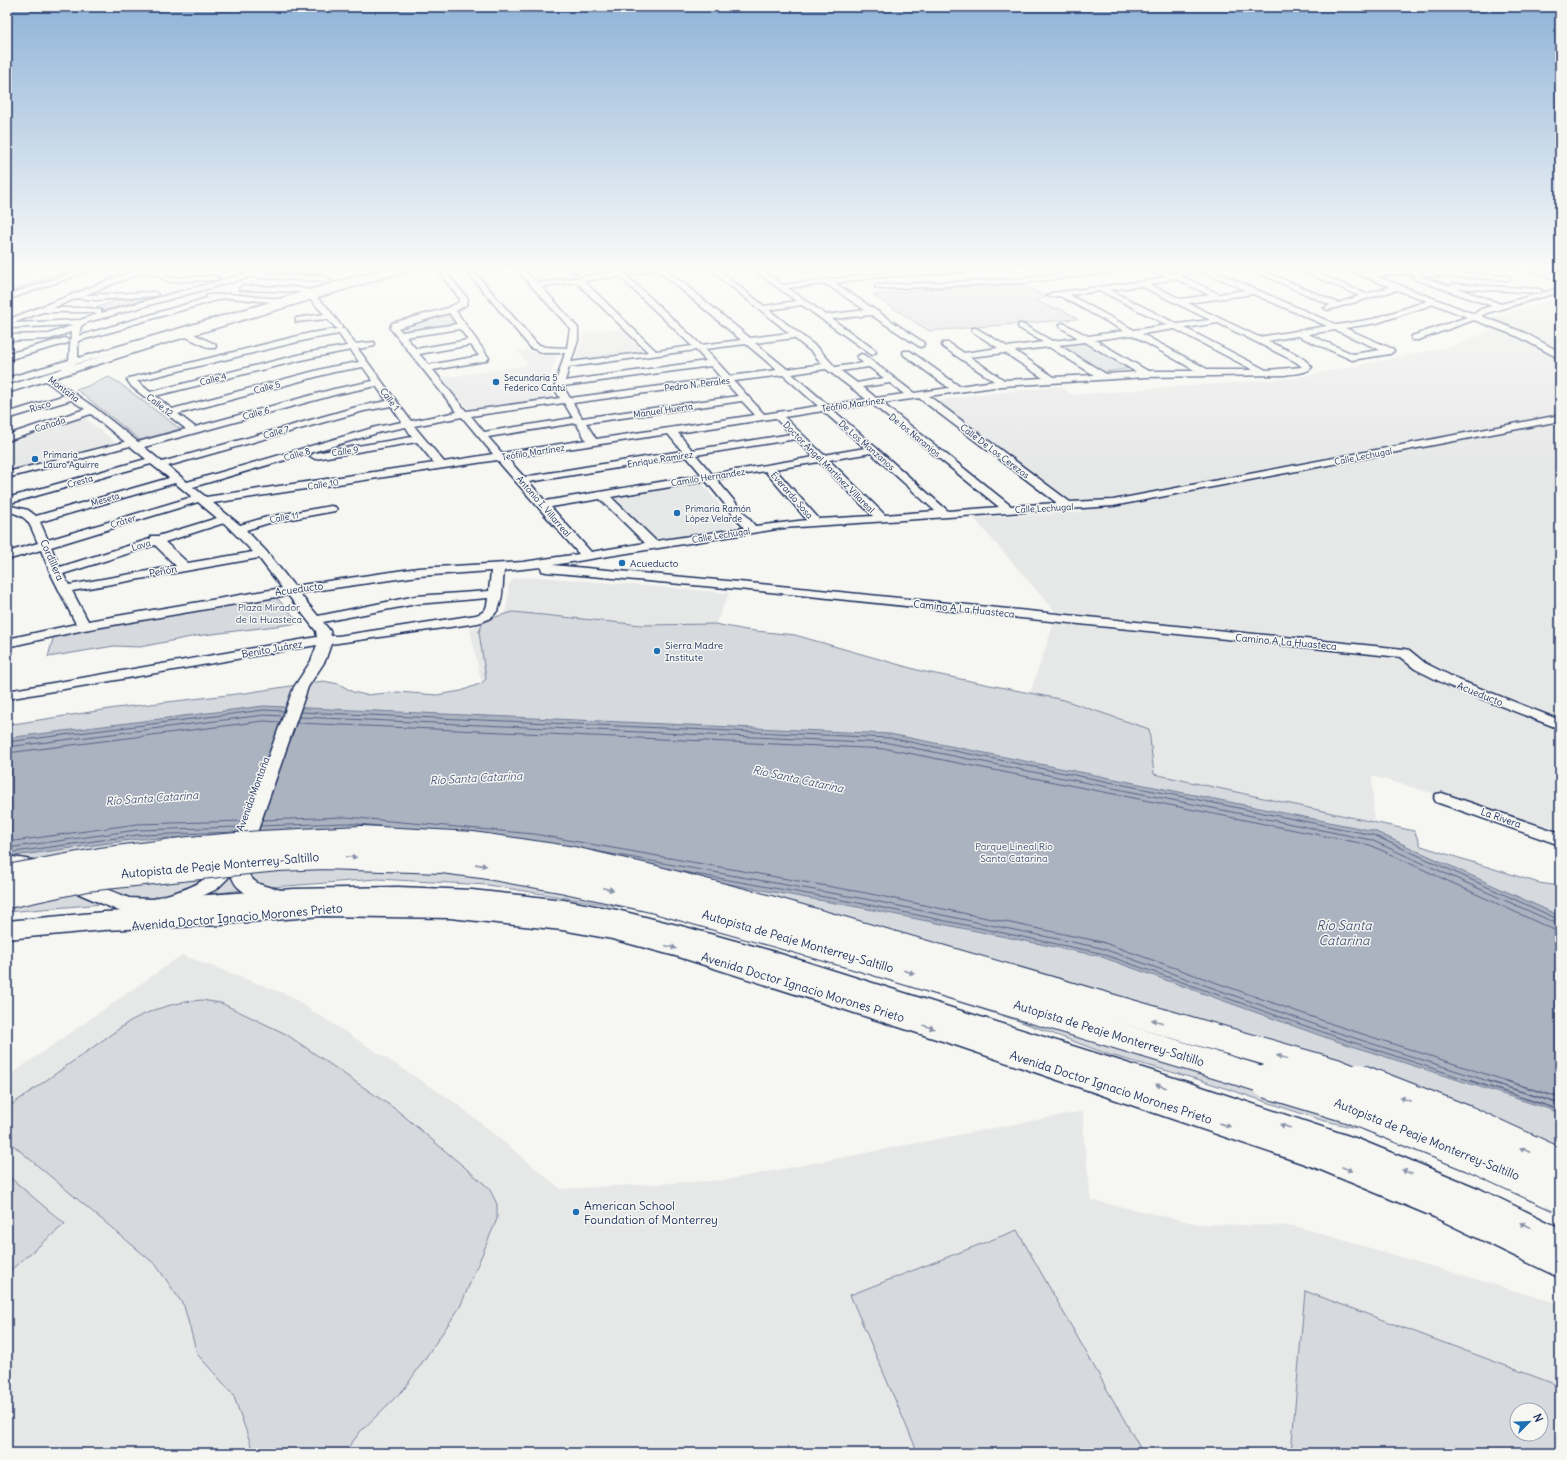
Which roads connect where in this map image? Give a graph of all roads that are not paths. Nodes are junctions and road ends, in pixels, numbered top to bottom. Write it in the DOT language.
graph roads {
  1 [pos="44,335"];
  2 [pos="75,335"];
  3 [pos="91,335"];
  4 [pos="129,335"];
  5 [pos="173,335"];
  6 [pos="175,335"];
  7 [pos="187,335"];
  8 [pos="311,335"];
  9 [pos="344,335"];
  10 [pos="400,335"];
  11 [pos="469,335"];
  12 [pos="525,335"];
  13 [pos="575,335"];
  14 [pos="635,335"];
  15 [pos="686,335"];
  16 [pos="741,335"];
  17 [pos="795,335"];
  18 [pos="796,335"];
  19 [pos="848,335"];
  20 [pos="907,335"];
  21 [pos="984,335"];
  22 [pos="1037,335"];
  23 [pos="1080,335"];
  24 [pos="1113,335"];
  25 [pos="1140,335"];
  26 [pos="1193,335"];
  27 [pos="1248,335"];
  28 [pos="1292,335"];
  29 [pos="1303,335"];
  30 [pos="1356,335"];
  31 [pos="1423,335"];
  32 [pos="1521,335"];
  33 [pos="24,337"];
  34 [pos="7,338"];
  35 [pos="1415,338"];
  36 [pos="1087,339"];
  37 [pos="74,340"];
  38 [pos="1258,340"];
  39 [pos="748,341"];
  40 [pos="142,342"];
  41 [pos="474,342"];
  42 [pos="59,343"];
  43 [pos="372,344"];
  44 [pos="920,344"];
  45 [pos="1051,344"];
  46 [pos="946,345"];
  47 [pos="212,346"];
  48 [pos="698,346"];
  49 [pos="353,347"];
  50 [pos="1006,350"];
  51 [pos="570,351"];
  52 [pos="414,352"];
  53 [pos="653,352"];
  54 [pos="872,352"];
  55 [pos="907,353"];
  56 [pos="9,355"];
  57 [pos="962,356"];
  58 [pos="1560,356"];
  59 [pos="861,357"];
  60 [pos="73,362"];
  61 [pos="714,363"];
  62 [pos="365,364"];
  63 [pos="870,364"];
  64 [pos="564,365"];
  65 [pos="828,365"];
  66 [pos="426,368"];
  67 [pos="62,372"];
  68 [pos="785,372"];
  69 [pos="1267,373"];
  70 [pos="1146,374"];
  71 [pos="1210,374"];
  72 [pos="29,375"];
  73 [pos="1103,376"];
  74 [pos="46,377"];
  75 [pos="729,379"];
  76 [pos="1051,379"];
  77 [pos="891,380"];
  78 [pos="7,381"];
  79 [pos="378,383"];
  80 [pos="1002,383"];
  81 [pos="560,384"];
  82 [pos="855,386"];
  83 [pos="7,390"];
  84 [pos="958,390"];
  85 [pos="148,395"];
  86 [pos="73,396"];
  87 [pos="917,396"];
  88 [pos="746,398"];
  89 [pos="567,400"];
  90 [pos="873,402"];
  91 [pos="393,403"];
  92 [pos="826,408"];
  93 [pos="92,410"];
  94 [pos="170,412"];
  95 [pos="464,414"];
  96 [pos="777,415"];
  97 [pos="7,416"];
  98 [pos="762,417"];
  99 [pos="1560,418"];
  100 [pos="580,421"];
  101 [pos="408,423"];
  102 [pos="193,430"];
  103 [pos="672,432"];
  104 [pos="481,435"];
  105 [pos="798,436"];
  106 [pos="7,438"];
  107 [pos="419,439"];
  108 [pos="344,440"];
  109 [pos="593,443"];
  110 [pos="134,444"];
  111 [pos="354,450"];
  112 [pos="873,450"];
  113 [pos="691,454"];
  114 [pos="501,457"];
  115 [pos="822,459"];
  116 [pos="272,461"];
  117 [pos="157,463"];
  118 [pos="442,466"];
  119 [pos="768,468"];
  120 [pos="402,472"];
  121 [pos="7,475"];
  122 [pos="709,477"];
  123 [pos="176,479"];
  124 [pos="522,480"];
  125 [pos="186,486"];
  126 [pos="344,486"];
  127 [pos="603,495"];
  128 [pos="202,500"];
  129 [pos="7,501"];
  130 [pos="542,505"];
  131 [pos="1069,507"];
  132 [pos="7,508"];
  133 [pos="331,509"];
  134 [pos="1008,510"];
  135 [pos="946,514"];
  136 [pos="882,518"];
  137 [pos="225,519"];
  138 [pos="34,520"];
  139 [pos="816,523"];
  140 [pos="238,528"];
  141 [pos="752,530"];
  142 [pos="156,539"];
  143 [pos="45,545"];
  144 [pos="653,545"];
  145 [pos="262,554"];
  146 [pos="7,556"];
  147 [pos="587,556"];
  148 [pos="523,566"];
  149 [pos="186,567"];
  150 [pos="498,568"];
  151 [pos="56,572"];
  152 [pos="65,589"];
  153 [pos="291,591"];
  154 [pos="496,594"];
  155 [pos="84,626"];
  156 [pos="319,632"];
  157 [pos="7,643"];
  158 [pos="1404,653"];
  159 [pos="7,695"];
  160 [pos="1560,725"];
  161 [pos="1442,798"];
  162 [pos="1560,839"];
  163 [pos="7,863"];
  164 [pos="232,865"];
  165 [pos="7,878"];
  166 [pos="7,895"];
  167 [pos="294,897"];
  168 [pos="151,907"];
  169 [pos="222,916"];
  170 [pos="7,930"];
  171 [pos="7,937"];
  172 [pos="1560,1166"];
  173 [pos="1560,1195"];
  174 [pos="1560,1242"];
  175 [pos="1560,1264"];
  1 -- 33 [label="street"];
  2 -- 37 [label="street"];
  3 -- 37 [label="street"];
  4 -- 40 [label="street"];
  5 -- 40 [label="street, Montaña"];
  6 -- 67 [label="main road, Montaña"];
  7 -- 47 [label="street"];
  8 -- 85 [label="street, Calle 12"];
  9 -- 49 [label="street, Calle 1"];
  10 -- 52 [label="street, Antonio I. Villarreal"];
  11 -- 41 [label="street"];
  12 -- 51 [label="street"];
  13 -- 51 [label="street"];
  14 -- 53 [label="street"];
  15 -- 48 [label="street"];
  16 -- 39 [label="street, De Los Manzanos"];
  17 -- 39 [label="street"];
  18 -- 65 [label="street, De los Naranjos"];
  19 -- 54 [label="street"];
  20 -- 44 [label="street"];
  21 -- 50 [label="street"];
  22 -- 45 [label="street"];
  23 -- 36 [label="street"];
  24 -- 36 [label="street"];
  25 -- 71 [label="street"];
  26 -- 69 [label="street"];
  27 -- 38 [label="street"];
  28 -- 38 [label="street"];
  29 -- 30 [label="street"];
  31 -- 35 [label="street"];
  32 -- 58 [label="street"];
  33 -- 34 [label="street"];
  33 -- 42 [label="street"];
  36 -- 45 [label="street"];
  36 -- 70 [label="street"];
  37 -- 42 [label="street"];
  37 -- 60 [label="street"];
  38 -- 69 [label="street, Teófilo Martínez"];
  39 -- 48 [label="street"];
  39 -- 68 [label="street, De Los Manzanos"];
  40 -- 60 [label="street, Montaña"];
  41 -- 52 [label="street"];
  41 -- 66 [label="street"];
  42 -- 56 [label="street"];
  43 -- 49 [label="street, Calle 4"];
  45 -- 50 [label="street"];
  45 -- 73 [label="street"];
  46 -- 57 [label="street"];
  48 -- 53 [label="street"];
  48 -- 61 [label="street"];
  49 -- 62 [label="street, Calle 1"];
  49 -- 85 [label="street, Calle 4"];
  50 -- 57 [label="street"];
  50 -- 76 [label="street"];
  51 -- 64 [label="street"];
  52 -- 66 [label="street, Antonio I. Villarreal"];
  53 -- 64 [label="street"];
  55 -- 84 [label="street"];
  56 -- 72 [label="street"];
  57 -- 80 [label="street"];
  59 -- 63 [label="street, Calle De Los Cerezos"];
  60 -- 67 [label="street"];
  60 -- 72 [label="street, Montaña"];
  61 -- 75 [label="street"];
  61 -- 81 [label="street"];
  62 -- 79 [label="street, Calle 1"];
  62 -- 94 [label="street, Calle 5"];
  63 -- 65 [label="street, Pedro N. Perales"];
  63 -- 77 [label="street, Calle De Los Cerezos"];
  64 -- 81 [label="street"];
  65 -- 68 [label="street, Pedro N. Perales"];
  65 -- 82 [label="street, De los Naranjos"];
  66 -- 95 [label="street, Antonio I. Villarreal"];
  67 -- 74 [label="main road, Montaña"];
  68 -- 75 [label="street, Pedro N. Perales"];
  68 -- 92 [label="street, De Los Manzanos"];
  69 -- 71 [label="street, Teófilo Martínez"];
  70 -- 71 [label="street, Teófilo Martínez"];
  70 -- 73 [label="street, Teófilo Martínez"];
  72 -- 78 [label="street, Montaña"];
  73 -- 76 [label="street, Teófilo Martínez"];
  74 -- 83 [label="main road"];
  74 -- 86 [label="street, Montaña"];
  75 -- 88 [label="street"];
  75 -- 89 [label="street, Pedro N. Perales"];
  76 -- 80 [label="street, Teófilo Martínez"];
  77 -- 82 [label="street"];
  77 -- 87 [label="street, Calle De Los Cerezos"];
  79 -- 91 [label="street, Calle 1"];
  79 -- 102 [label="street, Calle 6"];
  80 -- 84 [label="street, Teófilo Martínez"];
  81 -- 89 [label="street"];
  82 -- 90 [label="street, De los Naranjos"];
  84 -- 87 [label="street, Teófilo Martínez"];
  85 -- 94 [label="street, Calle 12"];
  86 -- 93 [label="street, Montaña"];
  86 -- 97 [label="street, Risco"];
  87 -- 90 [label="street, Teófilo Martínez"];
  87 -- 131 [label="street, Calle De Los Cerezos"];
  88 -- 98 [label="street"];
  88 -- 100 [label="street, Manuel Huerta"];
  89 -- 95 [label="street, Pedro N. Perales"];
  89 -- 100 [label="street"];
  90 -- 92 [label="street, Teófilo Martínez"];
  90 -- 134 [label="street, De los Naranjos"];
  91 -- 101 [label="street, Calle 1"];
  91 -- 117 [label="street, Calle 7"];
  92 -- 96 [label="street, Teófilo Martínez"];
  92 -- 112 [label="street, De Los Manzanos"];
  93 -- 106 [label="street, Cañada"];
  93 -- 110 [label="street, Montaña"];
  94 -- 102 [label="street, Calle 12"];
  95 -- 101 [label="street, Pedro N. Perales"];
  95 -- 104 [label="street, Antonio I. Villarreal"];
  96 -- 98 [label="street, Teófilo Martínez"];
  96 -- 105 [label="street, Doctor Angel Martínez Villareal"];
  98 -- 103 [label="street, Teófilo Martínez"];
  99 -- 131 [label="street, Calle Lechugal"];
  100 -- 104 [label="street, Manuel Huerta"];
  100 -- 109 [label="street"];
  101 -- 107 [label="street, Calle 1"];
  101 -- 108 [label="street, Calle 8"];
  102 -- 110 [label="street, Calle 6"];
  103 -- 109 [label="street, Teófilo Martínez"];
  103 -- 113 [label="street"];
  104 -- 114 [label="street, Antonio I. Villarreal"];
  105 -- 113 [label="street, Enrique Ramírez"];
  105 -- 115 [label="street, Doctor Angel Martínez Villareal"];
  107 -- 111 [label="street, Calle 9"];
  107 -- 118 [label="street, Calle 1"];
  108 -- 111 [label="street"];
  108 -- 116 [label="street, Calle 8"];
  109 -- 114 [label="street, Teófilo Martínez"];
  110 -- 117 [label="street, Montaña"];
  110 -- 121 [label="street, Calle 6"];
  111 -- 116 [label="street, Calle 9"];
  112 -- 115 [label="street, Camilo Hernandez"];
  112 -- 135 [label="street, De Los Manzanos"];
  113 -- 122 [label="street"];
  113 -- 124 [label="street, Enrique Ramírez"];
  114 -- 118 [label="street, Teófilo Martínez"];
  114 -- 124 [label="street, Antonio I. Villarreal"];
  115 -- 119 [label="street, Camilo Hernandez"];
  115 -- 136 [label="street, Doctor Angel Martínez Villareal"];
  116 -- 125 [label="street, Calle 8"];
  117 -- 123 [label="street, Montaña"];
  117 -- 129 [label="street, Cresta"];
  118 -- 120 [label="street, Calle 10"];
  119 -- 122 [label="street, Camilo Hernandez"];
  119 -- 139 [label="street, Everardo Sosa"];
  120 -- 126 [label="street"];
  120 -- 128 [label="street, Calle 10"];
  122 -- 127 [label="street, Camilo Hernandez"];
  122 -- 141 [label="street"];
  123 -- 125 [label="street, Montaña"];
  123 -- 138 [label="street, Meseta"];
  124 -- 130 [label="street, Antonio I. Villarreal"];
  125 -- 128 [label="street, Montaña"];
  127 -- 130 [label="street, Camilo Hernandez"];
  127 -- 144 [label="street"];
  128 -- 137 [label="street, Montaña"];
  128 -- 143 [label="street, Cráter"];
  130 -- 147 [label="street, Antonio I. Villarreal"];
  131 -- 134 [label="street, Calle Lechugal"];
  132 -- 138 [label="street"];
  133 -- 140 [label="street, Calle 11"];
  134 -- 135 [label="street, Calle Lechugal"];
  135 -- 136 [label="street, Calle Lechugal"];
  136 -- 139 [label="street, Calle Lechugal"];
  137 -- 140 [label="street, Montaña"];
  137 -- 142 [label="street, Lava"];
  138 -- 143 [label="street, Cordillera"];
  139 -- 141 [label="street, Calle Lechugal"];
  140 -- 145 [label="street, Montaña"];
  141 -- 144 [label="street, Calle Lechugal"];
  142 -- 149 [label="street"];
  142 -- 151 [label="street, Lava"];
  143 -- 146 [label="street, Cráter"];
  143 -- 151 [label="street, Cordillera"];
  144 -- 147 [label="street, Calle Lechugal"];
  145 -- 149 [label="street, Peñón"];
  145 -- 153 [label="street, Montaña"];
  147 -- 148 [label="street, Calle Lechugal"];
  148 -- 150 [label="street, Acueducto"];
  148 -- 158 [label="street, Camino A La Huasteca"];
  149 -- 152 [label="street, Peñón"];
  150 -- 153 [label="street, Acueducto"];
  150 -- 154 [label="street, Benito Juárez"];
  151 -- 152 [label="street, Cordillera"];
  152 -- 155 [label="street, Cordillera"];
  153 -- 155 [label="street, Acueducto"];
  153 -- 156 [label="street, Montaña"];
  154 -- 156 [label="street"];
  154 -- 156 [label="street, Benito Juárez"];
  155 -- 157 [label="street, Acueducto"];
  156 -- 159 [label="street, Benito Juárez"];
  156 -- 164 [label="street, Avenida Montaña, bridge"];
  158 -- 160 [label="street, Acueducto"];
  161 -- 162 [label="street, La Rivera"];
  163 -- 168 [label="main road, Avenida Doctor Ignacio Morones Prieto"];
  164 -- 167 [label="street"];
  164 -- 168 [label="street, Avenida Montaña"];
  172 -- 165 [label="highway, Autopista de Peaje Monterrey-Saltillo, one-way, bridge"];
  166 -- 173 [label="highway, Autopista de Peaje Monterrey-Saltillo, one-way, bridge"];
  167 -- 168 [label="main road, Avenida Doctor Ignacio Morones Prieto"];
  174 -- 167 [label="main road, Avenida Doctor Ignacio Morones Prieto, one-way"];
  169 -- 170 [label="highway"];
  169 -- 171 [label="main road, Avenida Doctor Ignacio Morones Prieto"];
  169 -- 175 [label="main road, Avenida Doctor Ignacio Morones Prieto, one-way"];
}
